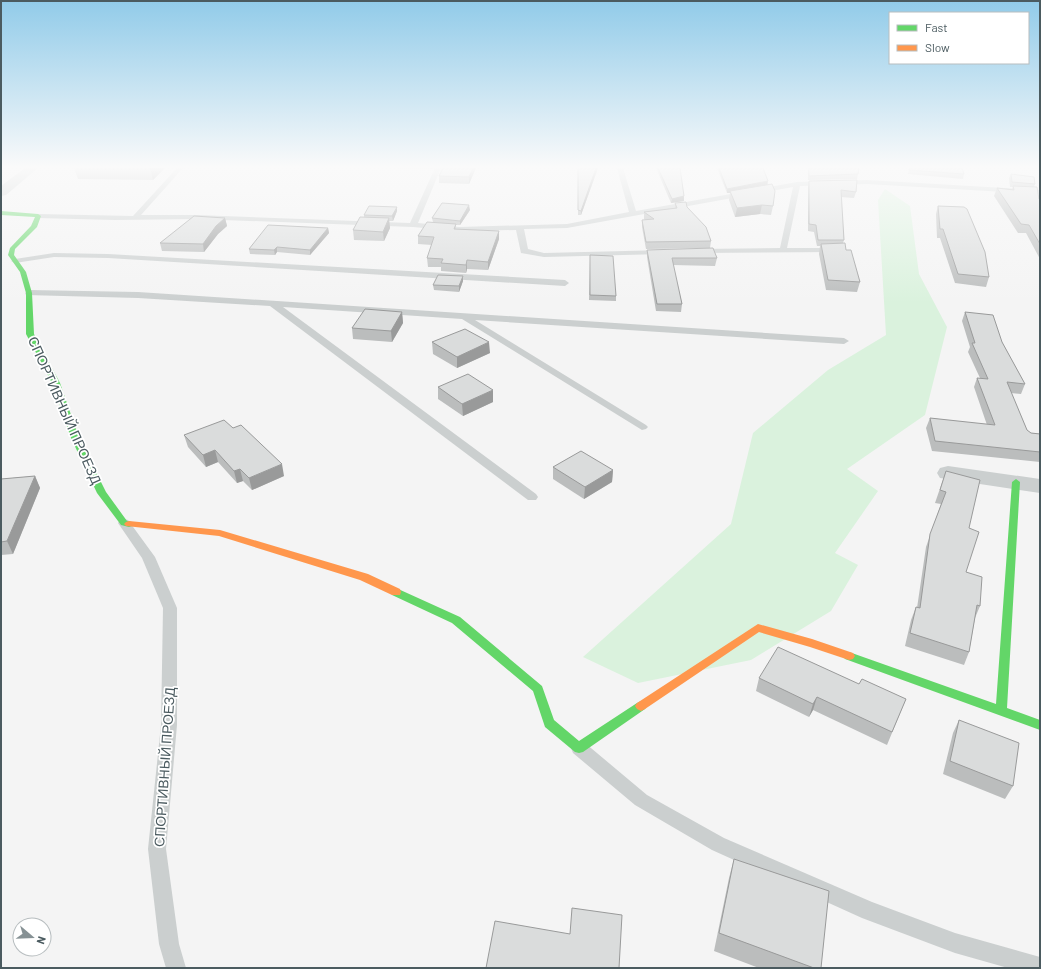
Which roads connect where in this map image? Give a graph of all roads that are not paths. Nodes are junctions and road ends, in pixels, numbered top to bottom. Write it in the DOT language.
graph roads {
  1 [pos="4,213"];
  2 [pos="139,213"];
  3 [pos="418,213"];
  4 [pos="637,213"];
  5 [pos="790,213"];
  6 [pos="633,214"];
  7 [pos="38,216"];
  8 [pos="135,218"];
  9 [pos="413,225"];
  10 [pos="520,228"];
  11 [pos="782,250"];
  12 [pos="842,250"];
  13 [pos="671,252"];
  14 [pos="687,252"];
  15 [pos="15,261"];
  16 [pos="565,283"];
  17 [pos="29,293"];
  18 [pos="273,304"];
  19 [pos="464,317"];
  20 [pos="844,341"];
  21 [pos="642,427"];
  22 [pos="948,473"];
  23 [pos="1016,482"];
  24 [pos="1040,486"];
  25 [pos="532,497"];
  26 [pos="124,523"];
  27 [pos="1001,711"];
  28 [pos="1040,725"];
  29 [pos="579,748"];
  30 [pos="1040,967"];
  31 [pos="176,968"];
  1 -- 7 [label="street"];
  2 -- 8 [label="lane"];
  3 -- 9 [label="lane"];
  4 -- 6 [label="lane"];
  5 -- 11 [label="lane"];
  6 -- 10 [label="lane"];
  7 -- 8 [label="lane"];
  7 -- 15 [label="street"];
  8 -- 9 [label="lane"];
  9 -- 10 [label="lane"];
  10 -- 13 [label="lane"];
  11 -- 12 [label="lane"];
  11 -- 14 [label="lane"];
  15 -- 16 [label="lane"];
  15 -- 17 [label="street, СПОРТИВНЫЙ ПРОЕЗД"];
  17 -- 18 [label="lane"];
  17 -- 26 [label="street, СПОРТИВНЫЙ ПРОЕЗД"];
  18 -- 19 [label="lane"];
  18 -- 25 [label="lane"];
  19 -- 20 [label="lane"];
  19 -- 21 [label="lane"];
  22 -- 23 [label="street"];
  23 -- 24 [label="street"];
  23 -- 27 [label="street"];
  26 -- 29 [label="street"];
  26 -- 31 [label="lane, СПОРТИВНЫЙ ПРОЕЗД"];
  27 -- 28 [label="street"];
  27 -- 29 [label="street"];
  29 -- 30 [label="lane"];
}
